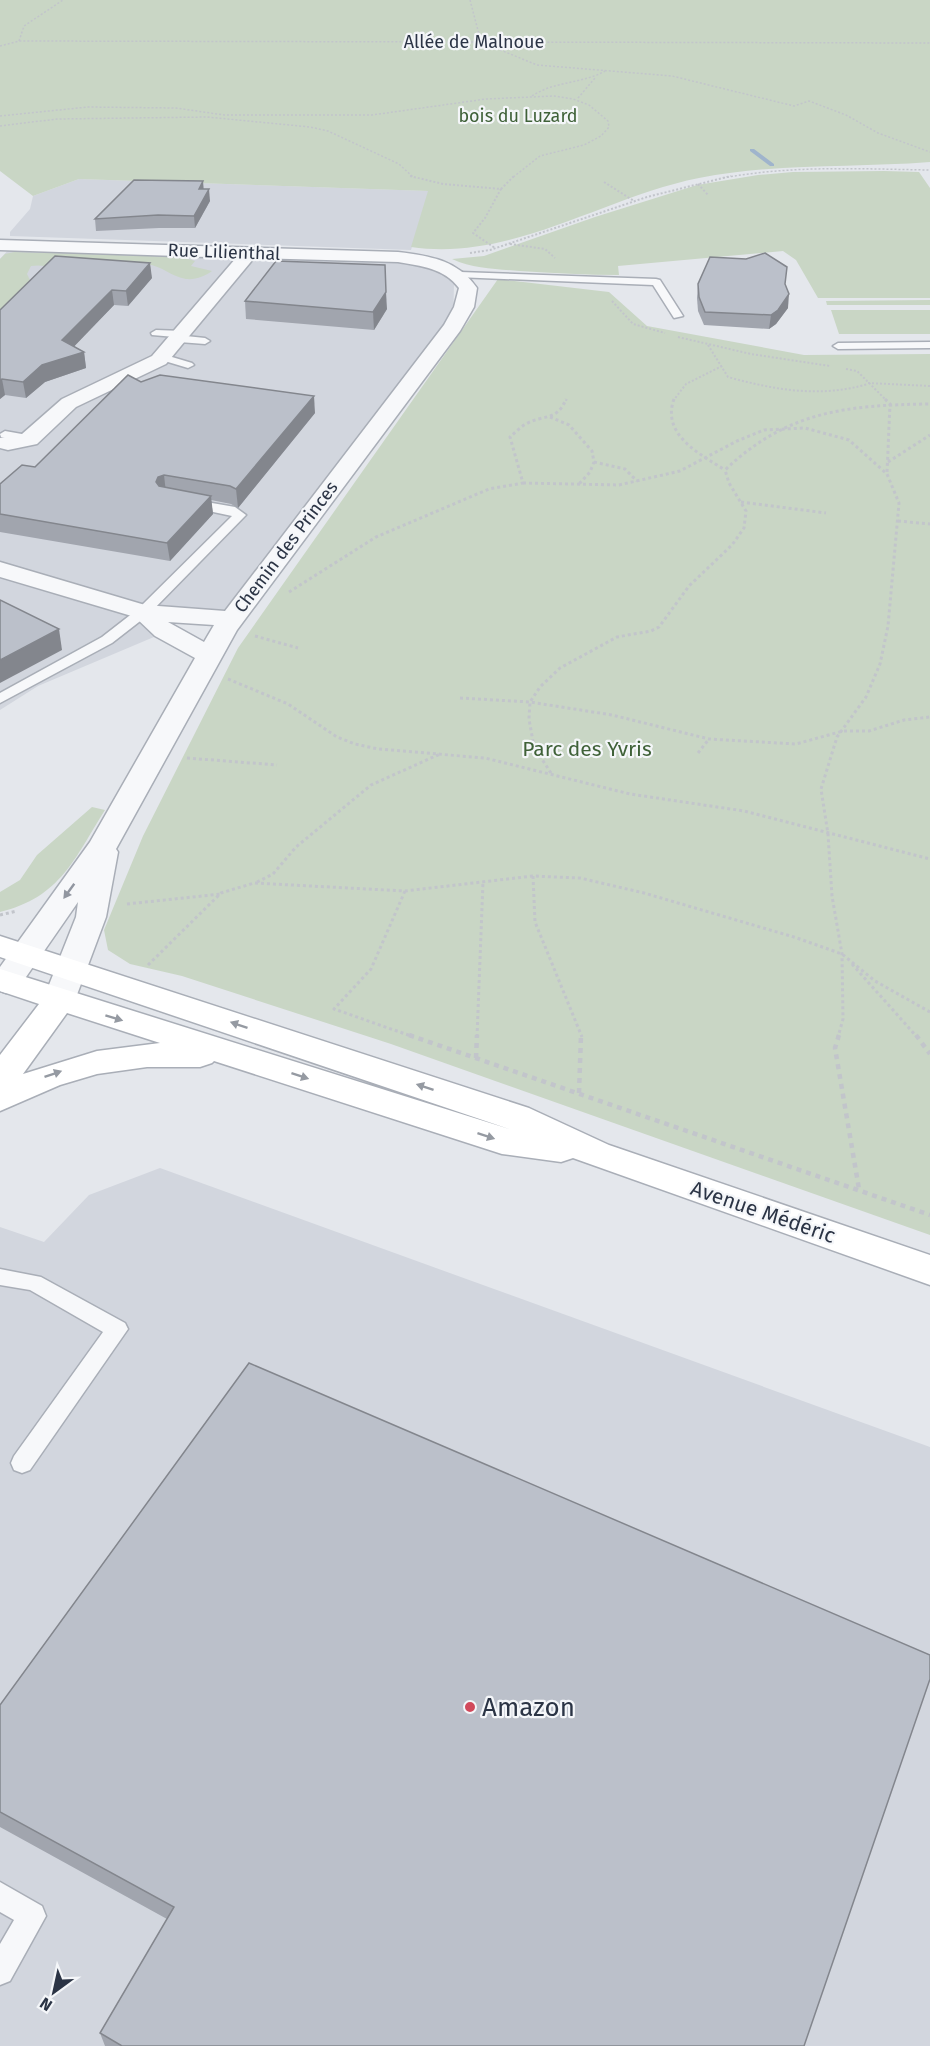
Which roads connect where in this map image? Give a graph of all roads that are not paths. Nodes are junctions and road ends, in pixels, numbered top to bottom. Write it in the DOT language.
graph roads {
  1 [pos="0,245"];
  2 [pos="241,249"];
  3 [pos="458,265"];
  4 [pos="678,316"];
  5 [pos="156,333"];
  6 [pos="181,337"];
  7 [pos="205,341"];
  8 [pos="838,345"];
  9 [pos="930,345"];
  10 [pos="162,357"];
  11 [pos="188,365"];
  12 [pos="6,439"];
  13 [pos="177,501"];
  14 [pos="0,569"];
  15 [pos="143,612"];
  16 [pos="229,623"];
  17 [pos="206,662"];
  18 [pos="0,699"];
  19 [pos="104,844"];
  20 [pos="13,949"];
  21 [pos="72,969"];
  22 [pos="2,984"];
  23 [pos="58,1000"];
  24 [pos="239,1057"];
  25 [pos="0,1080"];
  26 [pos="0,1099"];
  27 [pos="596,1154"];
  28 [pos="930,1270"];
  29 [pos="0,1277"];
  30 [pos="21,1463"];
  31 [pos="0,1896"];
  32 [pos="0,1971"];
  1 -- 2 [label="street, Rue Lilienthal"];
  2 -- 3 [label="street, Rue Lilienthal"];
  2 -- 6 [label="street"];
  3 -- 4 [label="lane"];
  3 -- 16 [label="street, Chemin des Princes"];
  5 -- 6 [label="lane"];
  6 -- 7 [label="lane"];
  6 -- 10 [label="street"];
  8 -- 9 [label="lane"];
  10 -- 11 [label="lane"];
  10 -- 12 [label="street"];
  13 -- 15 [label="lane"];
  14 -- 15 [label="street"];
  15 -- 16 [label="street"];
  15 -- 17 [label="street"];
  15 -- 18 [label="lane"];
  16 -- 17 [label="street, Chemin des Princes"];
  17 -- 19 [label="street, Chemin des Princes"];
  19 -- 20 [label="street, Chemin des Princes, one-way"];
  19 -- 21 [label="street, Chemin des Princes"];
  20 -- 21 [label="main road"];
  20 -- 22 [label="street, Chemin des Princes"];
  21 -- 23 [label="street, Chemin des Princes"];
  27 -- 21 [label="main road, one-way"];
  22 -- 23 [label="main road"];
  23 -- 24 [label="main road, one-way"];
  23 -- 25 [label="main road"];
  26 -- 24 [label="main road, one-way"];
  24 -- 27 [label="main road, one-way"];
  27 -- 28 [label="main road, Avenue Médéric"];
  29 -- 30 [label="lane"];
  31 -- 32 [label="lane"];
}
